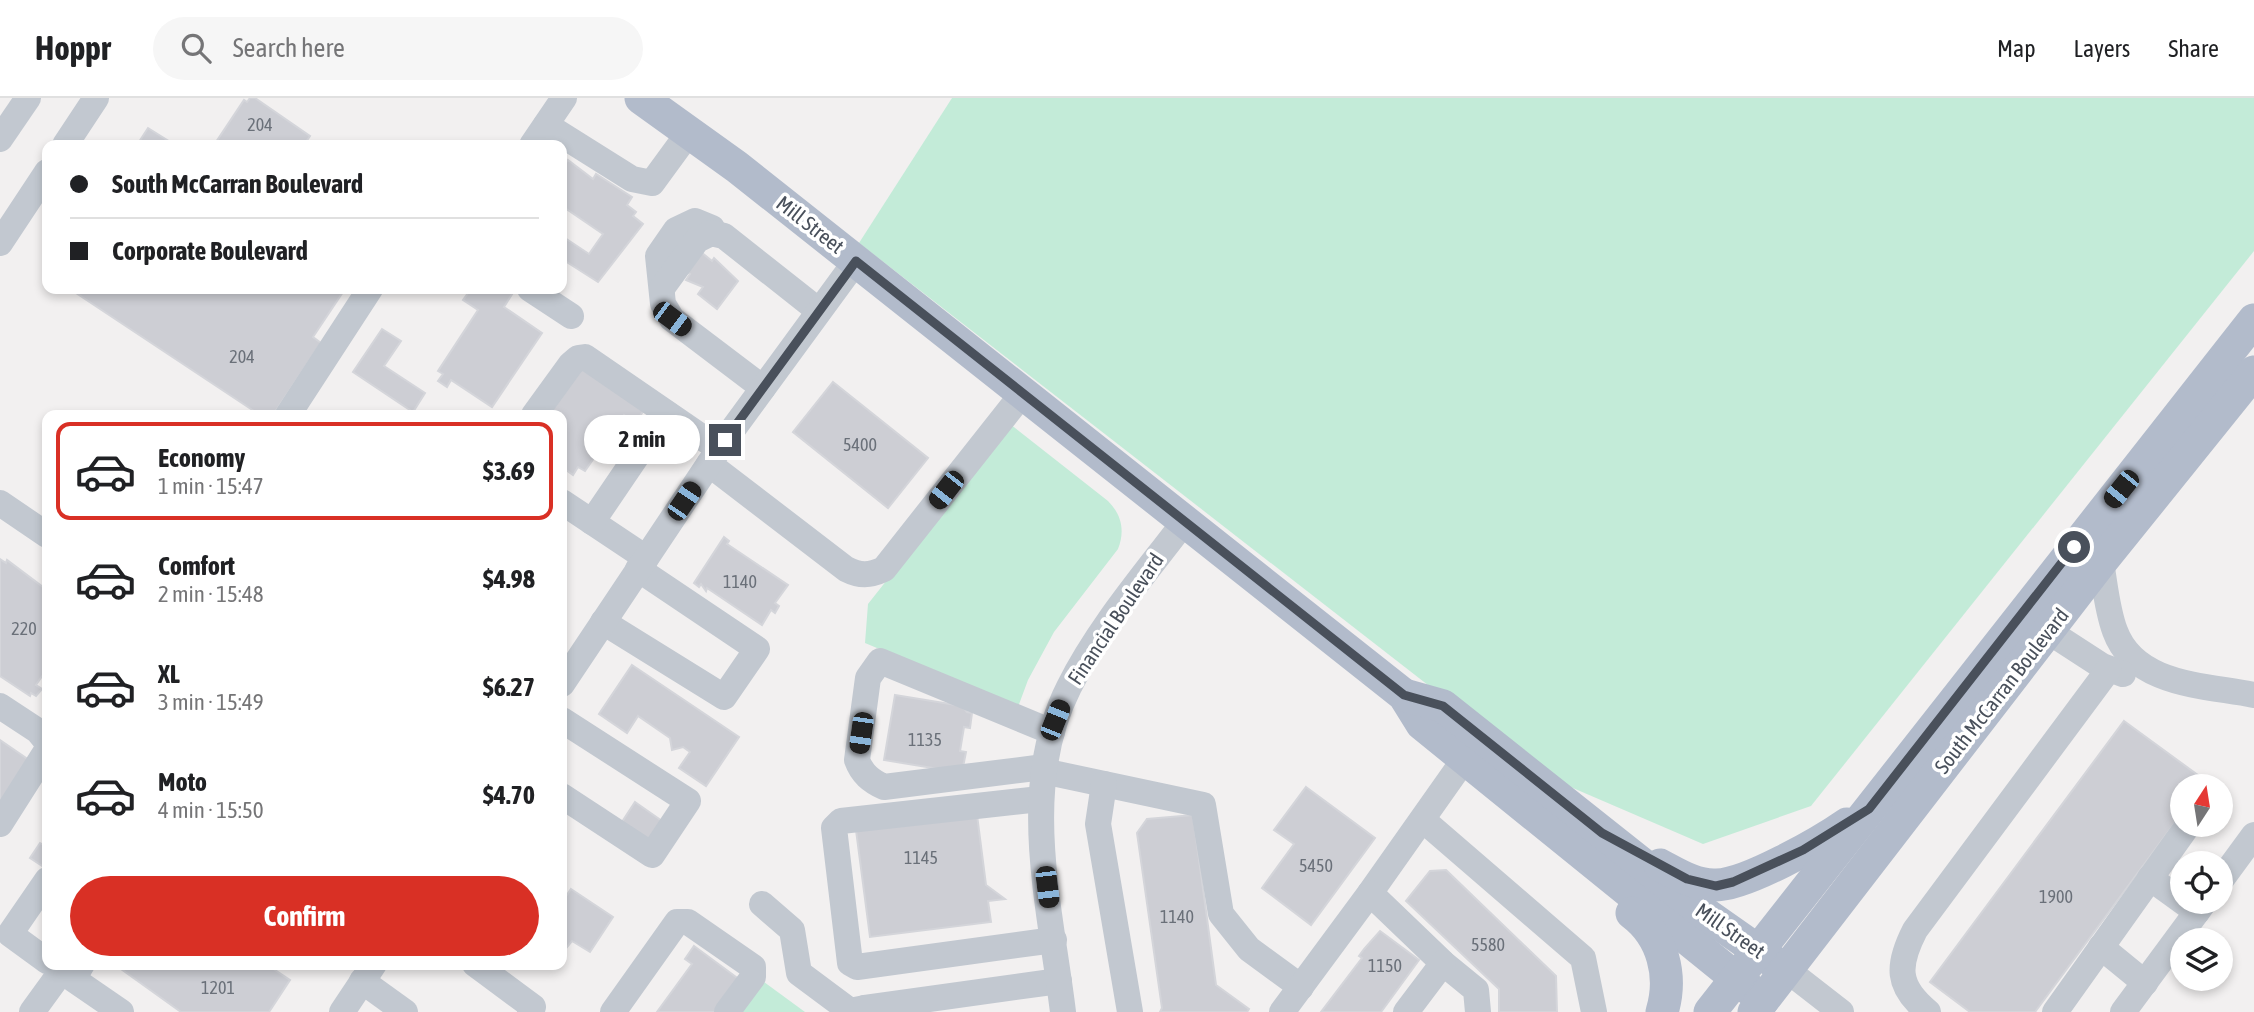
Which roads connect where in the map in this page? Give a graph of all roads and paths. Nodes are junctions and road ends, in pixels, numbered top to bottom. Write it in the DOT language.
graph roads {
  1 [pos="28,98"];
  2 [pos="96,98"];
  3 [pos="564,98"];
  4 [pos="642,98"];
  5 [pos="690,131"];
  6 [pos="539,135"];
  7 [pos="0,139"];
  8 [pos="68,140"];
  9 [pos="567,148"];
  10 [pos="42,180"];
  11 [pos="0,243"];
  12 [pos="856,261"];
  13 [pos="367,294"];
  14 [pos="538,294"];
  15 [pos="819,311"];
  16 [pos="571,316"];
  17 [pos="2254,320"];
  18 [pos="2254,372"];
  19 [pos="762,388"];
  20 [pos="1023,393"];
  21 [pos="291,410"];
  22 [pos="538,410"];
  23 [pos="666,413"];
  24 [pos="714,457"];
  25 [pos="0,503"];
  26 [pos="567,505"];
  27 [pos="1185,520"];
  28 [pos="592,522"];
  29 [pos="42,532"];
  30 [pos="2101,562"];
  31 [pos="642,564"];
  32 [pos="603,622"];
  33 [pos="2048,632"];
  34 [pos="2109,669"];
  35 [pos="567,676"];
  36 [pos="2169,679"];
  37 [pos="1404,695"];
  38 [pos="2254,695"];
  39 [pos="0,706"];
  40 [pos="567,723"];
  41 [pos="1052,732"];
  42 [pos="42,736"];
  43 [pos="1466,757"];
  44 [pos="42,758"];
  45 [pos="1044,769"];
  46 [pos="1104,784"];
  47 [pos="567,799"];
  48 [pos="1040,799"];
  49 [pos="1869,809"];
  50 [pos="1423,820"];
  51 [pos="0,824"];
  52 [pos="1602,833"];
  53 [pos="2254,835"];
  54 [pos="2180,837"];
  55 [pos="1563,838"];
  56 [pos="2233,864"];
  57 [pos="2150,878"];
  58 [pos="42,887"];
  59 [pos="2170,889"];
  60 [pos="1370,893"];
  61 [pos="762,904"];
  62 [pos="2196,914"];
  63 [pos="1054,940"];
  64 [pos="2101,947"];
  65 [pos="1756,951"];
  66 [pos="42,955"];
  67 [pos="1443,963"];
  68 [pos="62,970"];
  69 [pos="66,970"];
  70 [pos="483,970"];
  71 [pos="1787,970"];
  72 [pos="363,971"];
  73 [pos="1735,979"];
  74 [pos="1059,981"];
  75 [pos="2145,983"];
  76 [pos="1301,986"];
  77 [pos="1765,1008"];
  78 [pos="864,1010"];
  79 [pos="32,1012"];
  80 [pos="121,1012"];
  81 [pos="342,1012"];
  82 [pos="405,1012"];
  83 [pos="530,1012"];
  84 [pos="613,1012"];
  85 [pos="727,1012"];
  86 [pos="1063,1012"];
  87 [pos="1130,1012"];
  88 [pos="1282,1012"];
  89 [pos="1406,1012"];
  90 [pos="1478,1012"];
  91 [pos="1594,1012"];
  92 [pos="1661,1012"];
  93 [pos="1710,1012"];
  94 [pos="1841,1012"];
  95 [pos="1928,1012"];
  96 [pos="2054,1012"];
  97 [pos="2123,1012"];
  1 -- 7 [label="street"];
  2 -- 8 [label="street"];
  3 -- 6 [label="street"];
  4 -- 5 [label="main road, Mill Street"];
  5 -- 9 [label="street"];
  5 -- 12 [label="main road, Mill Street"];
  10 -- 11 [label="street"];
  12 -- 15 [label="street"];
  12 -- 20 [label="main road, Mill Street"];
  13 -- 21 [label="street"];
  14 -- 16 [label="street"];
  15 -- 19 [label="street"];
  15 -- 19 [label="street"];
  17 -- 49 [label="main road, South McCarran Boulevard"];
  18 -- 30 [label="main road, South McCarran Boulevard"];
  19 -- 24 [label="street"];
  20 -- 24 [label="street"];
  20 -- 27 [label="main road, Mill Street"];
  22 -- 23 [label="street"];
  23 -- 24 [label="street"];
  23 -- 28 [label="street"];
  24 -- 31 [label="street"];
  25 -- 29 [label="street"];
  26 -- 28 [label="street"];
  27 -- 37 [label="main road, Mill Street"];
  27 -- 41 [label="street, Financial Boulevard"];
  28 -- 31 [label="street"];
  30 -- 33 [label="main road, South McCarran Boulevard"];
  30 -- 36 [label="street"];
  31 -- 32 [label="street"];
  31 -- 32 [label="street"];
  32 -- 35 [label="street"];
  33 -- 34 [label="street"];
  33 -- 71 [label="main road, South McCarran Boulevard"];
  34 -- 36 [label="street"];
  34 -- 95 [label="street"];
  36 -- 38 [label="street"];
  37 -- 43 [label="main road, Mill Street"];
  37 -- 52 [label="main road, Mill Street"];
  39 -- 42 [label="street"];
  40 -- 47 [label="street"];
  41 -- 45 [label="street, Financial Boulevard"];
  41 -- 45 [label="street"];
  43 -- 50 [label="street"];
  43 -- 55 [label="main road, Mill Street"];
  44 -- 51 [label="street"];
  45 -- 46 [label="street"];
  45 -- 48 [label="street, Financial Boulevard"];
  46 -- 76 [label="street"];
  46 -- 87 [label="street"];
  48 -- 63 [label="street, Financial Boulevard"];
  48 -- 63 [label="street"];
  49 -- 52 [label="main road"];
  49 -- 65 [label="main road, South McCarran Boulevard"];
  50 -- 60 [label="street"];
  50 -- 91 [label="street"];
  52 -- 65 [label="main road, Mill Street"];
  53 -- 56 [label="street"];
  54 -- 57 [label="street"];
  55 -- 73 [label="main road, Mill Street"];
  55 -- 92 [label="main road"];
  57 -- 59 [label="street"];
  57 -- 64 [label="street"];
  58 -- 66 [label="street"];
  60 -- 67 [label="street"];
  60 -- 76 [label="street"];
  61 -- 78 [label="street"];
  62 -- 75 [label="street"];
  63 -- 74 [label="street, Financial Boulevard"];
  64 -- 75 [label="street"];
  64 -- 96 [label="street"];
  65 -- 71 [label="main road, Mill Street"];
  65 -- 73 [label="main road, South McCarran Boulevard"];
  67 -- 89 [label="street"];
  67 -- 90 [label="street"];
  68 -- 79 [label="street"];
  69 -- 80 [label="street"];
  70 -- 83 [label="street"];
  71 -- 77 [label="main road, South McCarran Boulevard"];
  71 -- 94 [label="street"];
  72 -- 81 [label="street"];
  72 -- 82 [label="street"];
  73 -- 77 [label="main road, Mill Street"];
  73 -- 93 [label="main road, South McCarran Boulevard"];
  74 -- 78 [label="street"];
  74 -- 86 [label="street, Financial Boulevard"];
  75 -- 97 [label="street"];
  76 -- 88 [label="street"];
  84 -- 85 [label="street"];
}
